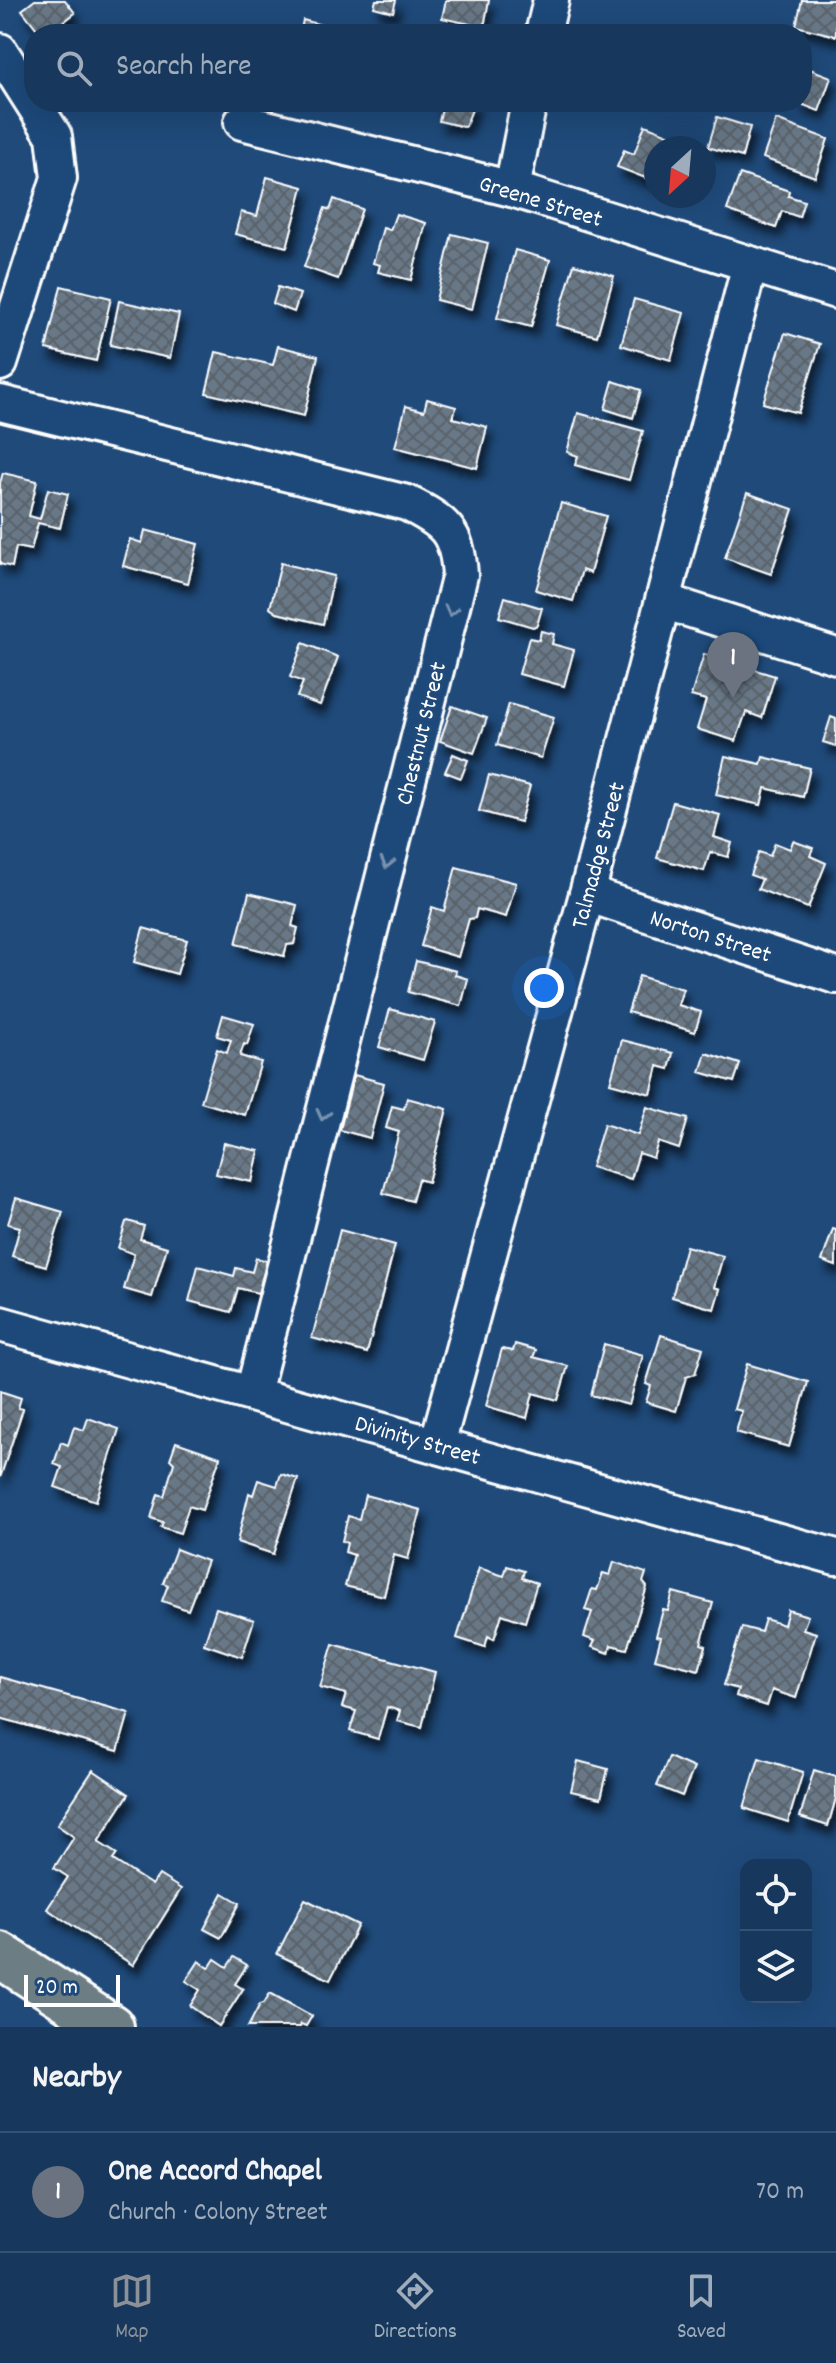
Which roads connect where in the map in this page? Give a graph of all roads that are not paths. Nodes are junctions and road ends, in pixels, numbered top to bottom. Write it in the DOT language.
graph roads {
  1 [pos="551,0"];
  2 [pos="545,24"];
  3 [pos="0,51"];
  4 [pos="24,89"];
  5 [pos="39,112"];
  6 [pos="527,112"];
  7 [pos="242,122"];
  8 [pos="512,189"];
  9 [pos="750,264"];
  10 [pos="836,291"];
  11 [pos="0,363"];
  12 [pos="0,403"];
  13 [pos="663,601"];
  14 [pos="836,656"];
  15 [pos="587,894"];
  16 [pos="836,976"];
  17 [pos="0,1324"];
  18 [pos="253,1393"];
  19 [pos="437,1445"];
  20 [pos="836,1557"];
  21 [pos="0,1955"];
  22 [pos="111,2027"];
  1 -- 2 [label="street"];
  3 -- 4 [label="street"];
  5 -- 11 [label="street"];
  6 -- 8 [label="street"];
  7 -- 8 [label="street, Greene Street"];
  8 -- 9 [label="street, Greene Street"];
  9 -- 10 [label="street, Greene Street"];
  9 -- 13 [label="street, Talmadge Street"];
  12 -- 18 [label="street, Chestnut Street, one-way"];
  13 -- 14 [label="street"];
  13 -- 15 [label="street, Talmadge Street"];
  15 -- 16 [label="street, Norton Street"];
  15 -- 19 [label="street, Talmadge Street"];
  17 -- 18 [label="street, Divinity Street"];
  18 -- 19 [label="street, Divinity Street"];
  19 -- 20 [label="street, Divinity Street"];
  21 -- 22 [label="highway"];
}
